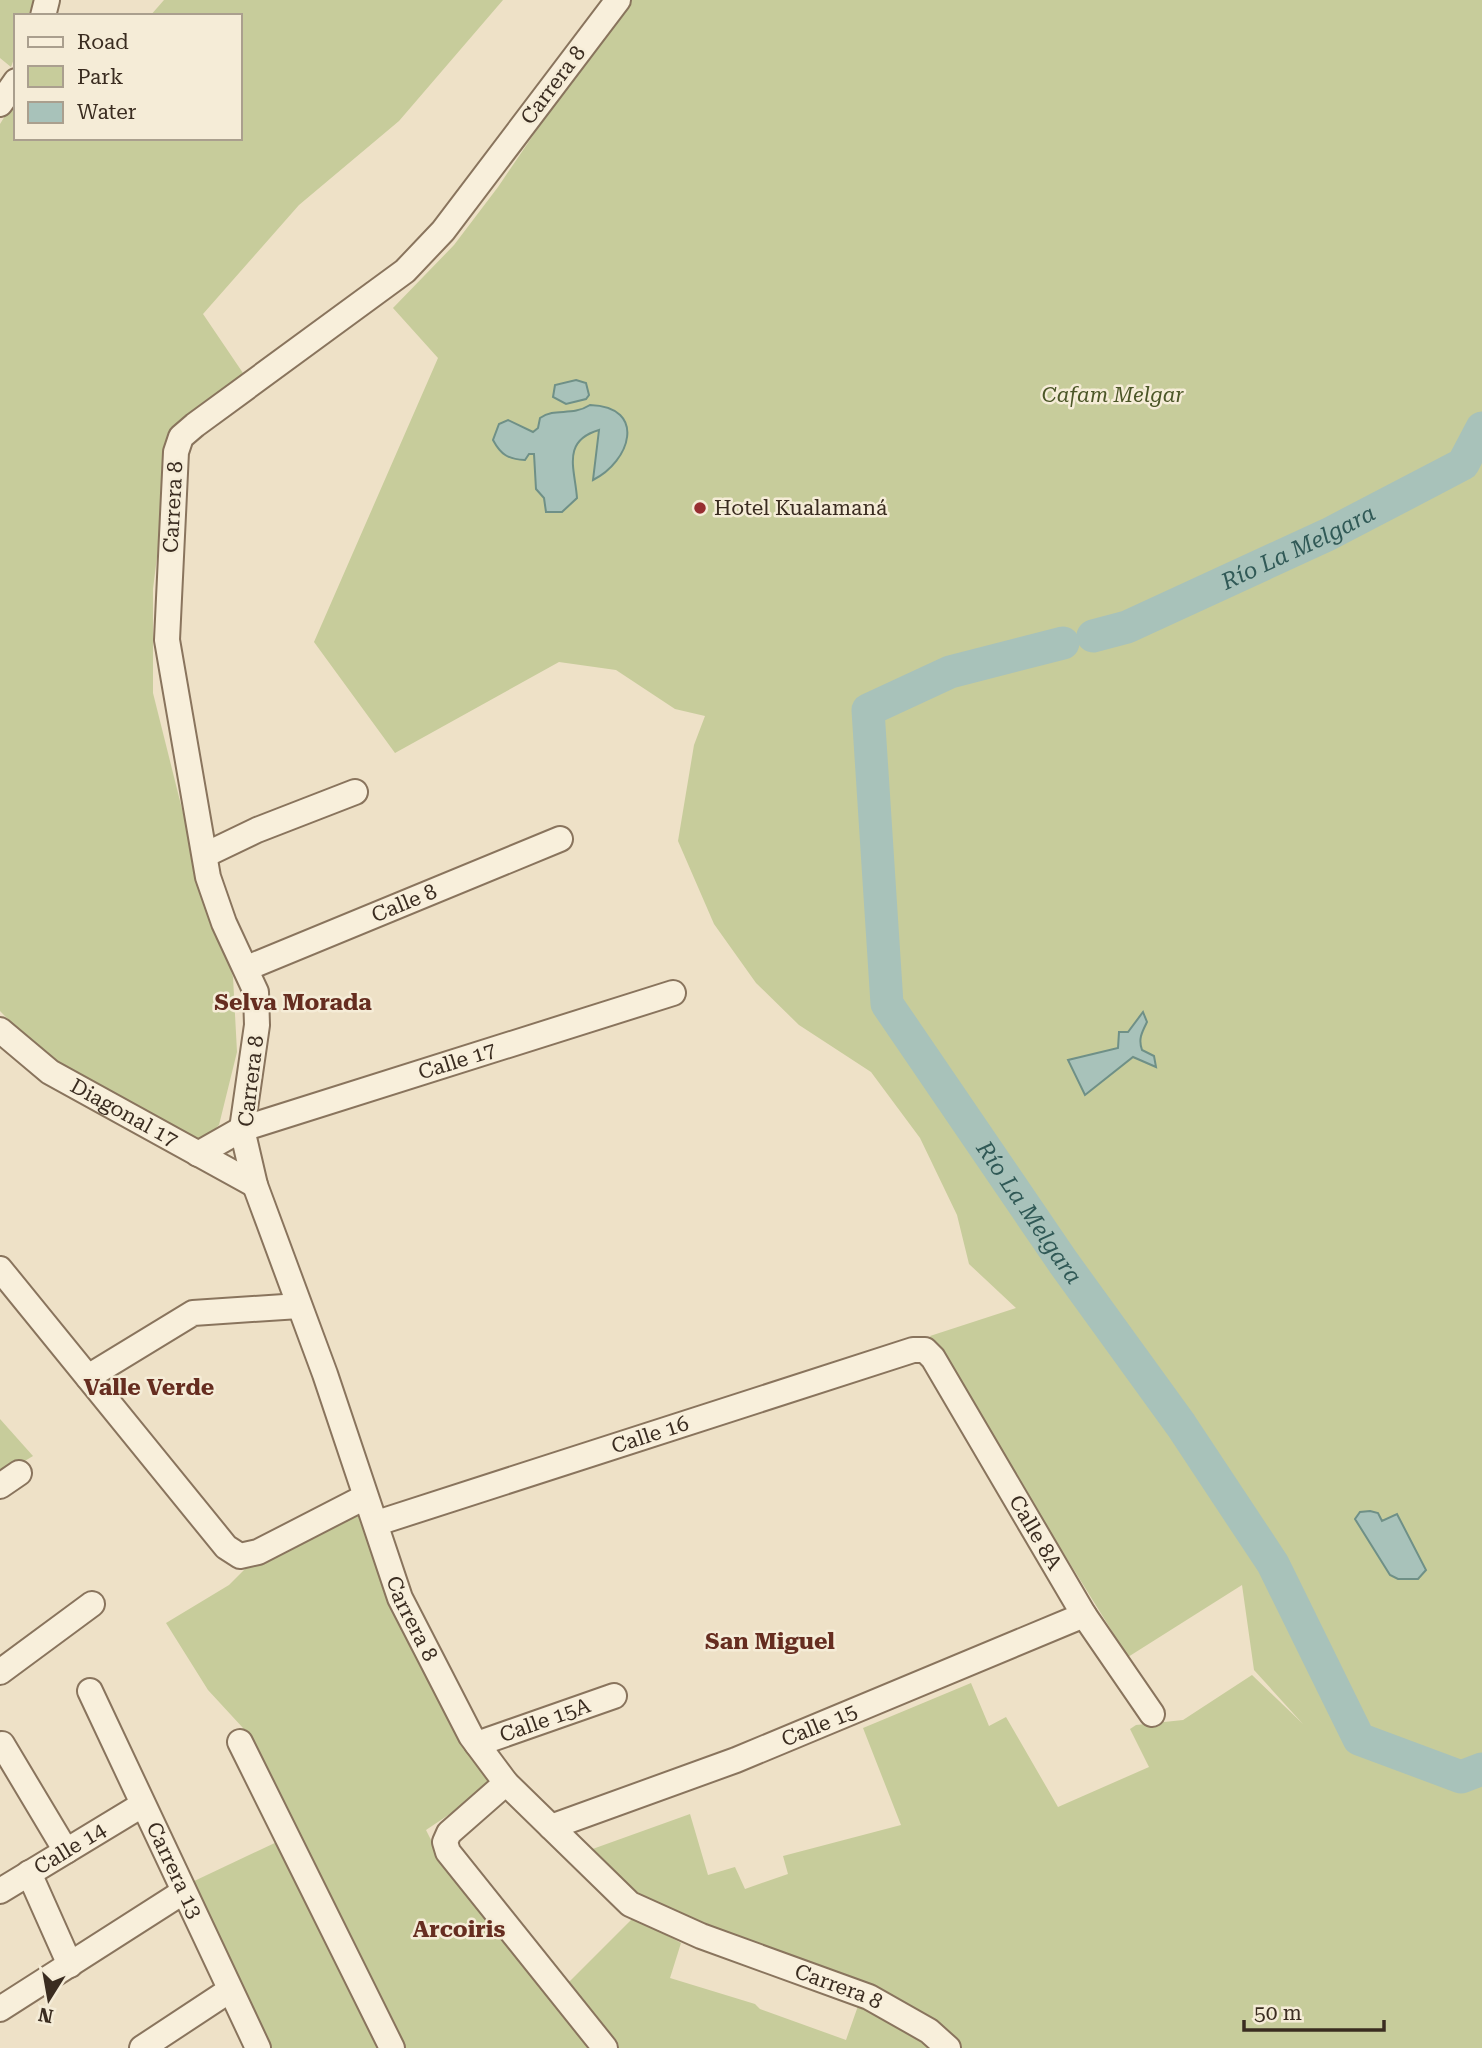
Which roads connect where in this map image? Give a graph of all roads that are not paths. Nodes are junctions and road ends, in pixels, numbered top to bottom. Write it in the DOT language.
graph roads {
  1 [pos="618,0"];
  2 [pos="0,68"];
  3 [pos="14,79"];
  4 [pos="14,84"];
  5 [pos="0,104"];
  6 [pos="355,792"];
  7 [pos="560,839"];
  8 [pos="205,855"];
  9 [pos="247,968"];
  10 [pos="673,993"];
  11 [pos="0,1030"];
  12 [pos="242,1129"];
  13 [pos="198,1154"];
  14 [pos="255,1185"];
  15 [pos="0,1269"];
  16 [pos="299,1306"];
  17 [pos="925,1350"];
  18 [pos="88,1377"];
  19 [pos="365,1497"];
  20 [pos="377,1522"];
  21 [pos="92,1604"];
  22 [pos="1084,1615"];
  23 [pos="0,1672"];
  24 [pos="90,1691"];
  25 [pos="614,1696"];
  26 [pos="1152,1713"];
  27 [pos="240,1742"];
  28 [pos="2,1744"];
  29 [pos="477,1744"];
  30 [pos="506,1783"];
  31 [pos="142,1805"];
  32 [pos="551,1827"];
  33 [pos="66,1851"];
  34 [pos="29,1874"];
  35 [pos="0,1891"];
  36 [pos="183,1892"];
  37 [pos="70,1965"];
  38 [pos="230,1990"];
  39 [pos="0,2009"];
  40 [pos="142,2048"];
  41 [pos="258,2048"];
  42 [pos="392,2048"];
  43 [pos="605,2048"];
  44 [pos="948,2048"];
  1 -- 8 [label="street, Carrera 8"];
  2 -- 3 [label="street"];
  4 -- 5 [label="street"];
  6 -- 8 [label="street"];
  7 -- 9 [label="street, Calle 8"];
  8 -- 9 [label="street, Carrera 8"];
  9 -- 12 [label="street, Carrera 8"];
  10 -- 12 [label="street, Calle 17"];
  11 -- 13 [label="street, Diagonal 17"];
  12 -- 13 [label="street, Calle 17"];
  12 -- 14 [label="street, Carrera 8"];
  13 -- 14 [label="street, Diagonal 17"];
  14 -- 16 [label="street, Carrera 8"];
  15 -- 18 [label="street"];
  16 -- 18 [label="street"];
  16 -- 19 [label="street, Carrera 8"];
  17 -- 20 [label="street, Calle 16"];
  17 -- 22 [label="street, Calle 8A"];
  18 -- 19 [label="street"];
  19 -- 20 [label="street, Carrera 8"];
  20 -- 29 [label="street, Carrera 8"];
  21 -- 23 [label="street"];
  22 -- 26 [label="street, Calle 8A"];
  22 -- 32 [label="street, Calle 15"];
  24 -- 31 [label="street, Carrera 13"];
  25 -- 29 [label="street, Calle 15A"];
  27 -- 42 [label="street"];
  28 -- 33 [label="street"];
  29 -- 30 [label="street, Carrera 8"];
  30 -- 32 [label="street, Carrera 8"];
  30 -- 43 [label="street"];
  31 -- 33 [label="street, Calle 14"];
  31 -- 36 [label="street, Carrera 13"];
  32 -- 44 [label="street, Carrera 8"];
  33 -- 34 [label="street, Calle 14"];
  34 -- 35 [label="street, Calle 14"];
  34 -- 37 [label="street"];
  36 -- 37 [label="street"];
  36 -- 38 [label="street, Carrera 13"];
  37 -- 39 [label="street"];
  38 -- 40 [label="street"];
  38 -- 41 [label="street, Carrera 13"];
}
